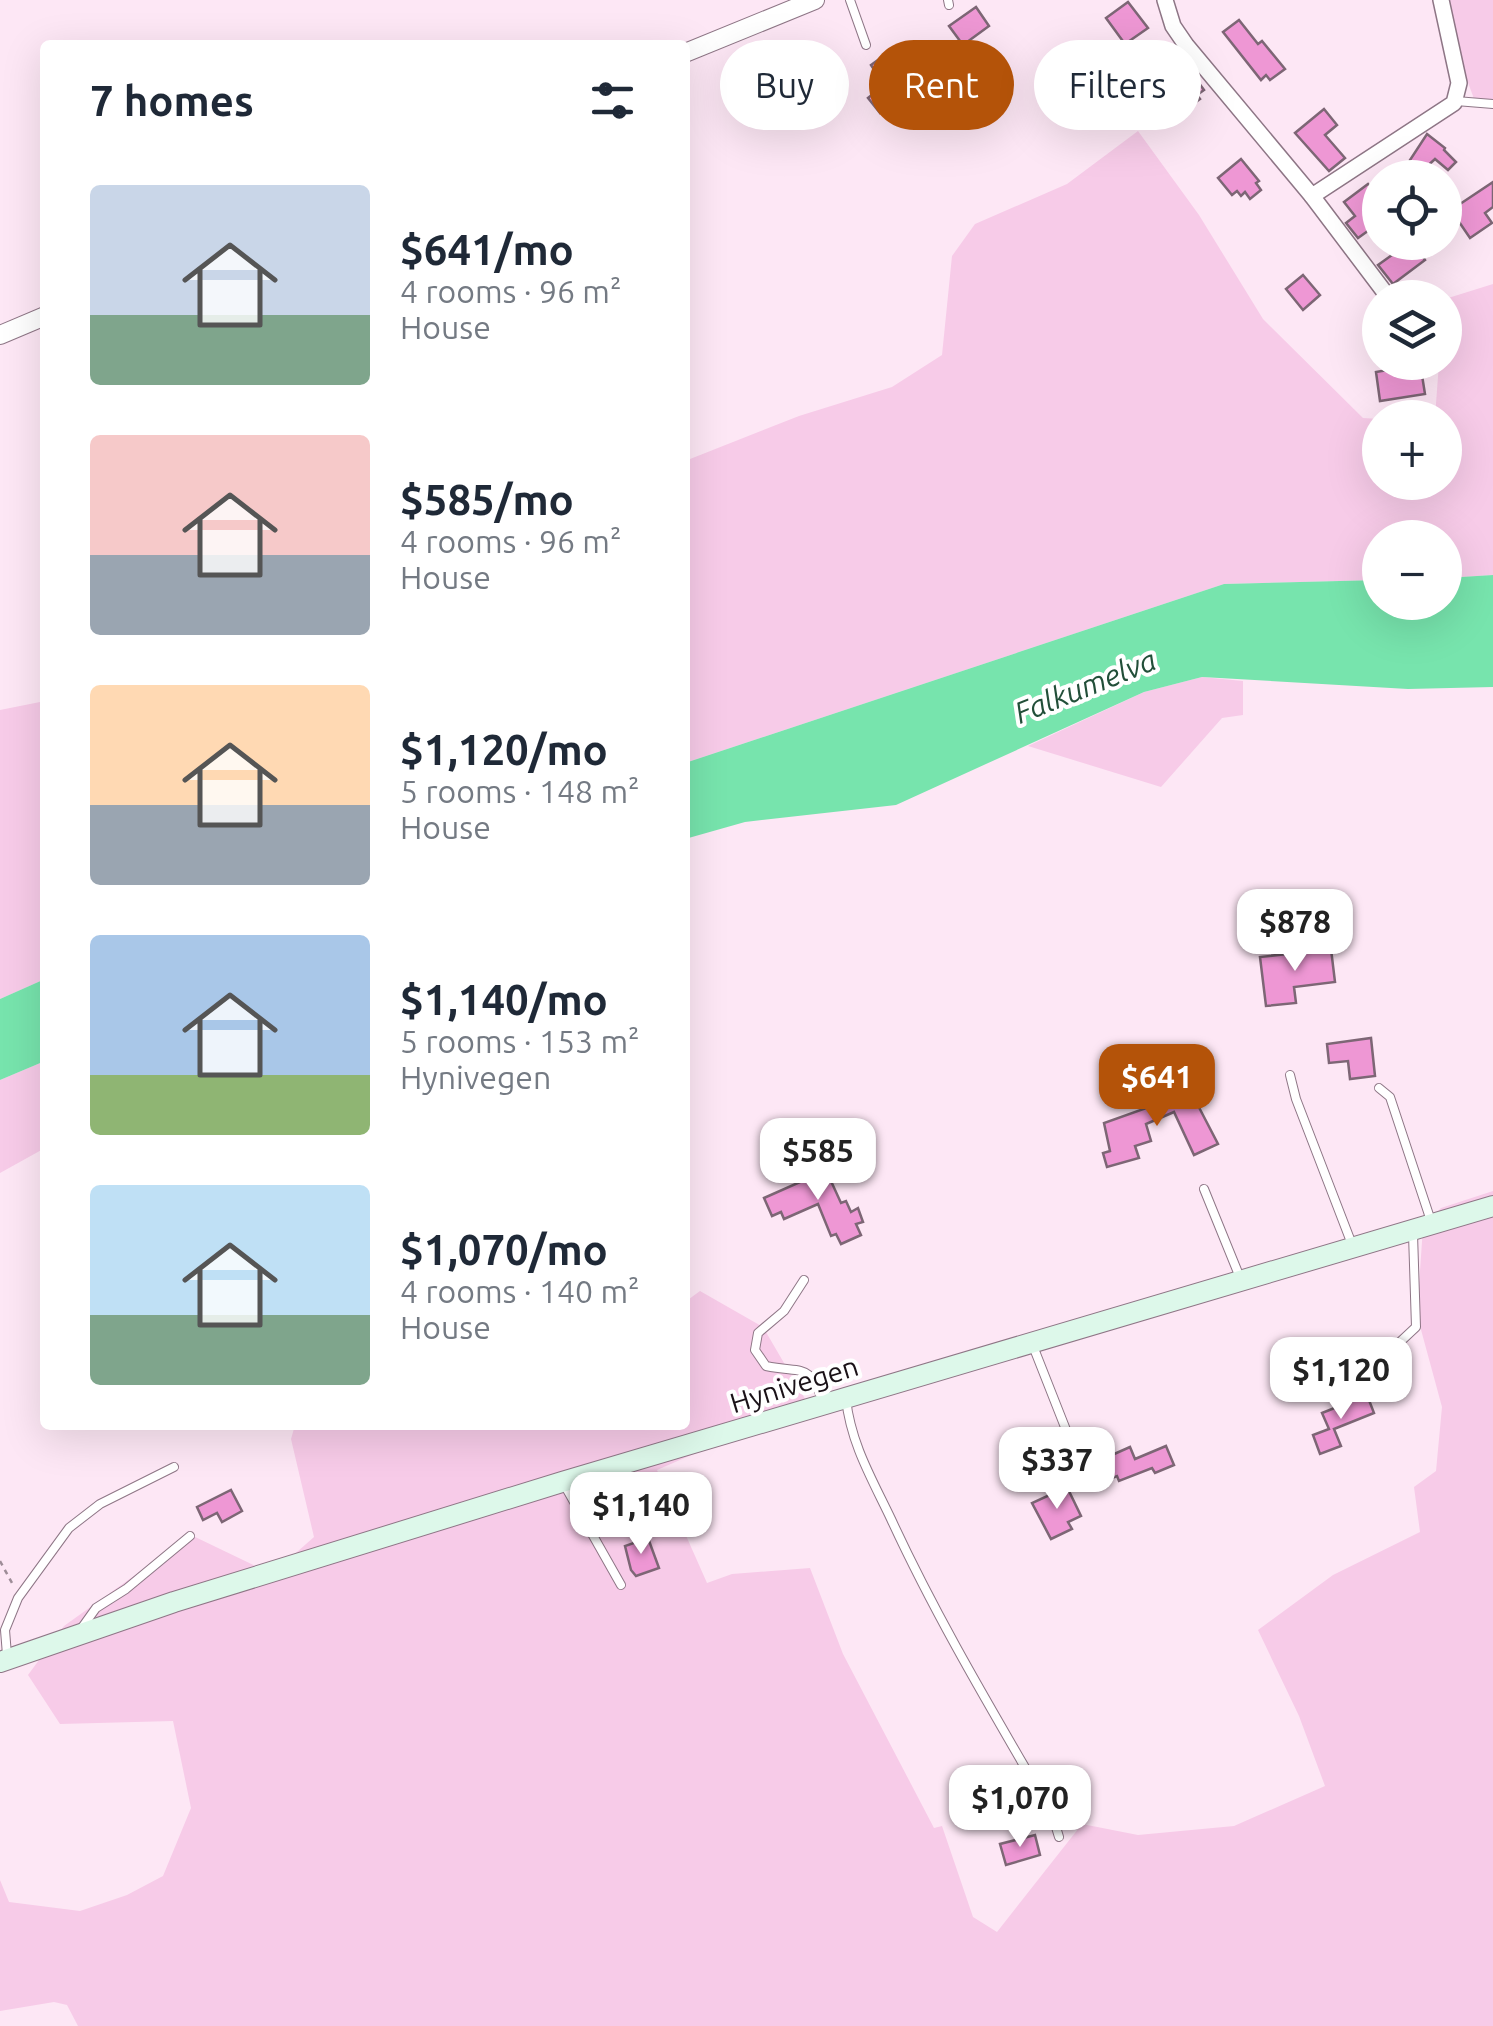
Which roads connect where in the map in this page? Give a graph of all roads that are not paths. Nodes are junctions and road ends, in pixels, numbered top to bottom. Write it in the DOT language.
graph roads {
  1 [pos="815,0"];
  2 [pos="850,0"];
  3 [pos="1165,0"];
  4 [pos="1441,0"];
  5 [pos="866,45"];
  6 [pos="690,51"];
  7 [pos="1456,100"];
  8 [pos="1493,104"];
  9 [pos="1312,196"];
  10 [pos="1375,280"];
  11 [pos="40,318"];
  12 [pos="0,334"];
  13 [pos="1290,1075"];
  14 [pos="1379,1088"];
  15 [pos="1204,1190"];
  16 [pos="1493,1206"];
  17 [pos="1422,1227"];
  18 [pos="1353,1248"];
  19 [pos="804,1280"];
  20 [pos="1241,1280"];
  21 [pos="1032,1342"];
  22 [pos="1369,1371"];
  23 [pos="845,1397"];
  24 [pos="824,1404"];
  25 [pos="1074,1450"];
  26 [pos="174,1466"];
  27 [pos="562,1482"];
  28 [pos="190,1536"];
  29 [pos="621,1585"];
  30 [pos="2,1630"];
  31 [pos="80,1633"];
  32 [pos="3,1660"];
  33 [pos="1059,1837"];
  1 -- 6 [label="street"];
  2 -- 5 [label="lane"];
  3 -- 9 [label="street"];
  4 -- 7 [label="street"];
  7 -- 8 [label="lane"];
  7 -- 9 [label="street"];
  9 -- 10 [label="street"];
  11 -- 12 [label="street"];
  13 -- 18 [label="lane"];
  14 -- 17 [label="lane"];
  15 -- 20 [label="lane"];
  16 -- 17 [label="main road, Hynivegen"];
  17 -- 18 [label="main road, Hynivegen"];
  17 -- 22 [label="lane"];
  18 -- 20 [label="main road, Hynivegen"];
  19 -- 24 [label="lane"];
  20 -- 21 [label="main road, Hynivegen"];
  21 -- 23 [label="main road, Hynivegen"];
  21 -- 25 [label="lane"];
  23 -- 24 [label="main road, Hynivegen"];
  23 -- 33 [label="lane"];
  24 -- 27 [label="main road, Hynivegen"];
  26 -- 30 [label="lane"];
  27 -- 29 [label="lane"];
  27 -- 31 [label="main road, Hynivegen"];
  28 -- 31 [label="lane"];
  30 -- 32 [label="lane"];
  31 -- 32 [label="main road, Hynivegen"];
}
